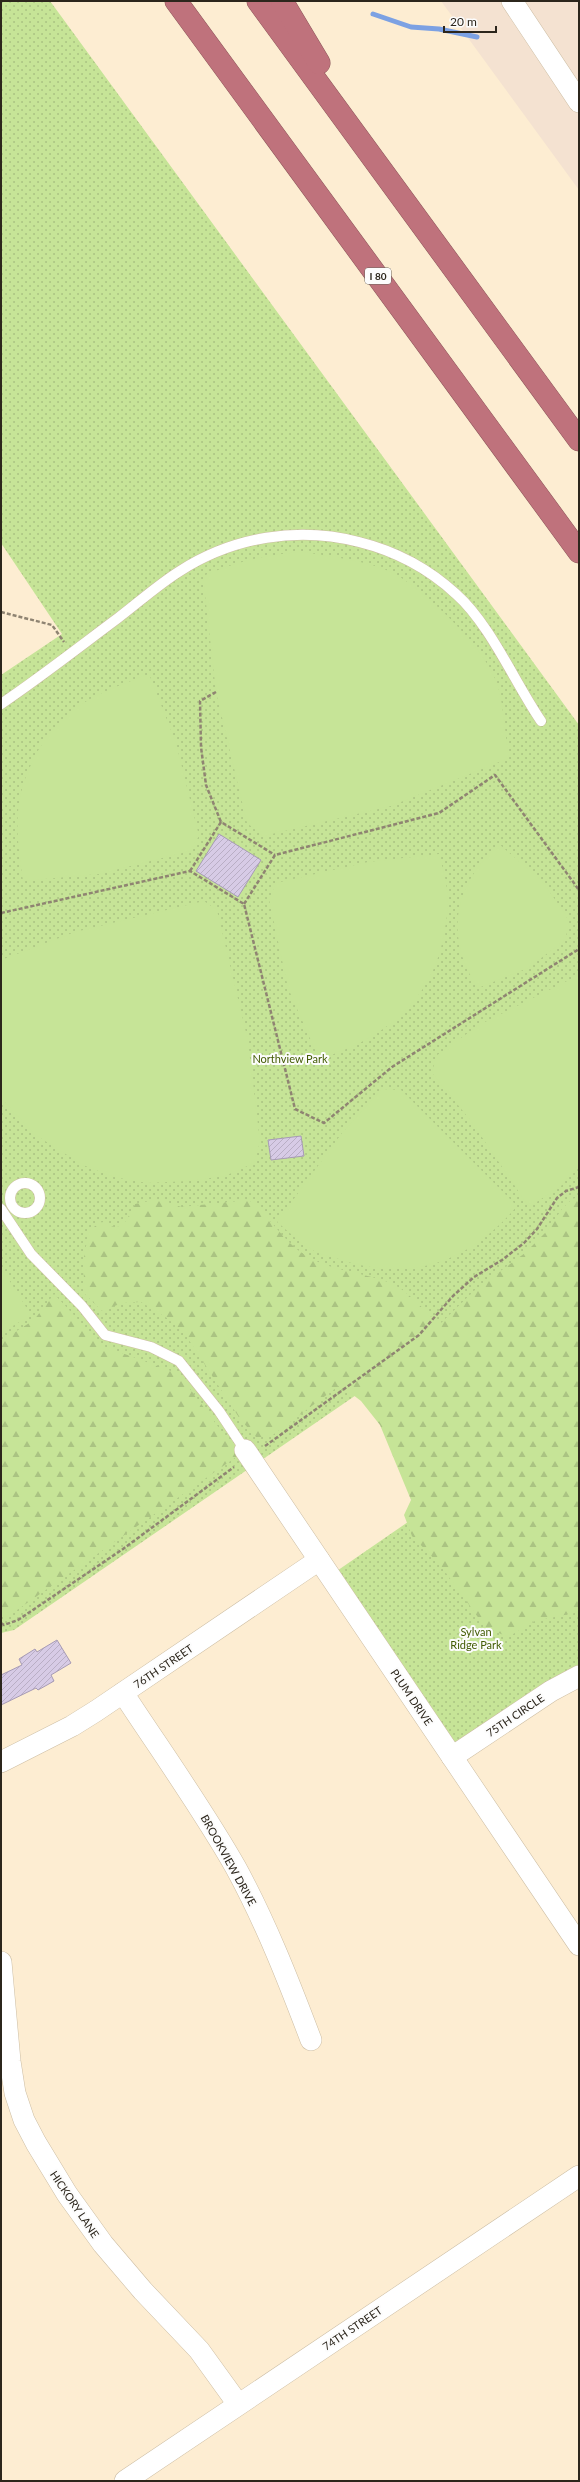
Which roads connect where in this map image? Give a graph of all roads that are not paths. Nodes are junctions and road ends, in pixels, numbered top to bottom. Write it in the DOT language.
graph roads {
  1 [pos="176,1"];
  2 [pos="258,1"];
  3 [pos="282,1"];
  4 [pos="512,1"];
  5 [pos="579,102"];
  6 [pos="396,190"];
  7 [pos="579,440"];
  8 [pos="579,552"];
  9 [pos="1,704"];
  10 [pos="541,721"];
  11 [pos="5,1209"];
  12 [pos="247,1453"];
  13 [pos="319,1560"];
  14 [pos="579,1676"];
  15 [pos="123,1693"];
  16 [pos="452,1757"];
  17 [pos="1,1762"];
  18 [pos="579,1945"];
  19 [pos="1,1962"];
  20 [pos="311,2040"];
  21 [pos="579,2176"];
  22 [pos="238,2404"];
  23 [pos="125,2481"];
  1 -- 8 [label="highway, I 80"];
  2 -- 6 [label="highway"];
  3 -- 6 [label="highway"];
  4 -- 5 [label="street"];
  6 -- 7 [label="highway"];
  9 -- 10 [label="lane"];
  11 -- 12 [label="lane"];
  12 -- 13 [label="street, PLUM DRIVE"];
  13 -- 15 [label="street, 76TH STREET"];
  13 -- 16 [label="street, PLUM DRIVE"];
  14 -- 16 [label="street, 75TH CIRCLE"];
  15 -- 17 [label="street, 76TH STREET"];
  15 -- 20 [label="street, BROOKVIEW DRIVE"];
  16 -- 18 [label="street, PLUM DRIVE"];
  19 -- 22 [label="street, HICKORY LANE"];
  21 -- 22 [label="street, 74TH STREET"];
  22 -- 23 [label="street, 74TH STREET"];
}
